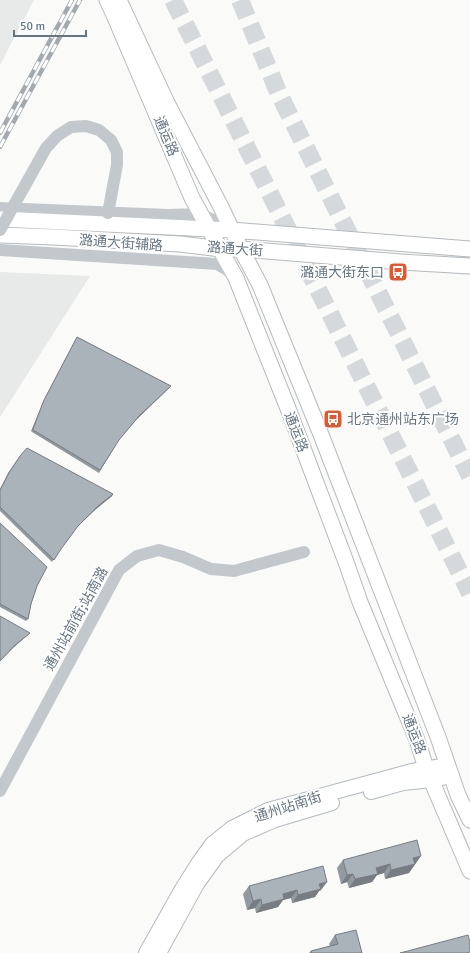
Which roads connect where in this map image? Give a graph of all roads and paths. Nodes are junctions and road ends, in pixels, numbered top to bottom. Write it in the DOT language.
graph roads {
  1 [pos="107,0"];
  2 [pos="119,0"];
  3 [pos="0,208"];
  4 [pos="108,213"];
  5 [pos="201,214"];
  6 [pos="0,219"];
  7 [pos="210,229"];
  8 [pos="0,230"];
  9 [pos="232,230"];
  10 [pos="0,235"];
  11 [pos="221,249"];
  12 [pos="241,249"];
  13 [pos="0,250"];
  14 [pos="470,250"];
  15 [pos="470,266"];
  16 [pos="236,278"];
  17 [pos="304,552"];
  18 [pos="450,770"];
  19 [pos="429,774"];
  20 [pos="0,792"];
  21 [pos="470,820"];
  22 [pos="470,871"];
  23 [pos="146,953"];
  24 [pos="159,953"];
  1 -- 5 [label="main road, 通运路"];
  2 -- 9 [label="main road, 通运路"];
  3 -- 4 [label="street, 潞通大街辅路"];
  4 -- 5 [label="street, 潞通大街辅路"];
  4 -- 8 [label="street, bridge"];
  5 -- 7 [label="main road, 通运路"];
  5 -- 9 [label="street, 潞通大街辅路"];
  6 -- 7 [label="main road, 潞通大街"];
  7 -- 9 [label="main road, 潞通大街"];
  7 -- 11 [label="main road, 通运路"];
  9 -- 12 [label="main road, 通运路"];
  9 -- 14 [label="main road, 潞通大街"];
  10 -- 11 [label="main road, 潞通大街"];
  11 -- 12 [label="main road, 潞通大街"];
  11 -- 16 [label="main road, 通运路"];
  12 -- 15 [label="main road, 潞通大街"];
  12 -- 18 [label="main road, 通运路"];
  13 -- 16 [label="street, 潞通大街辅路"];
  16 -- 19 [label="main road, 通运路"];
  17 -- 20 [label="street, 通州站前街;站南潞"];
  18 -- 19 [label="main road, 通州站南街"];
  18 -- 21 [label="main road, 通运路"];
  19 -- 22 [label="main road, 通运路"];
  19 -- 23 [label="main road, 通州站南街"];
  19 -- 24 [label="main road, 通州站南街"];
}
